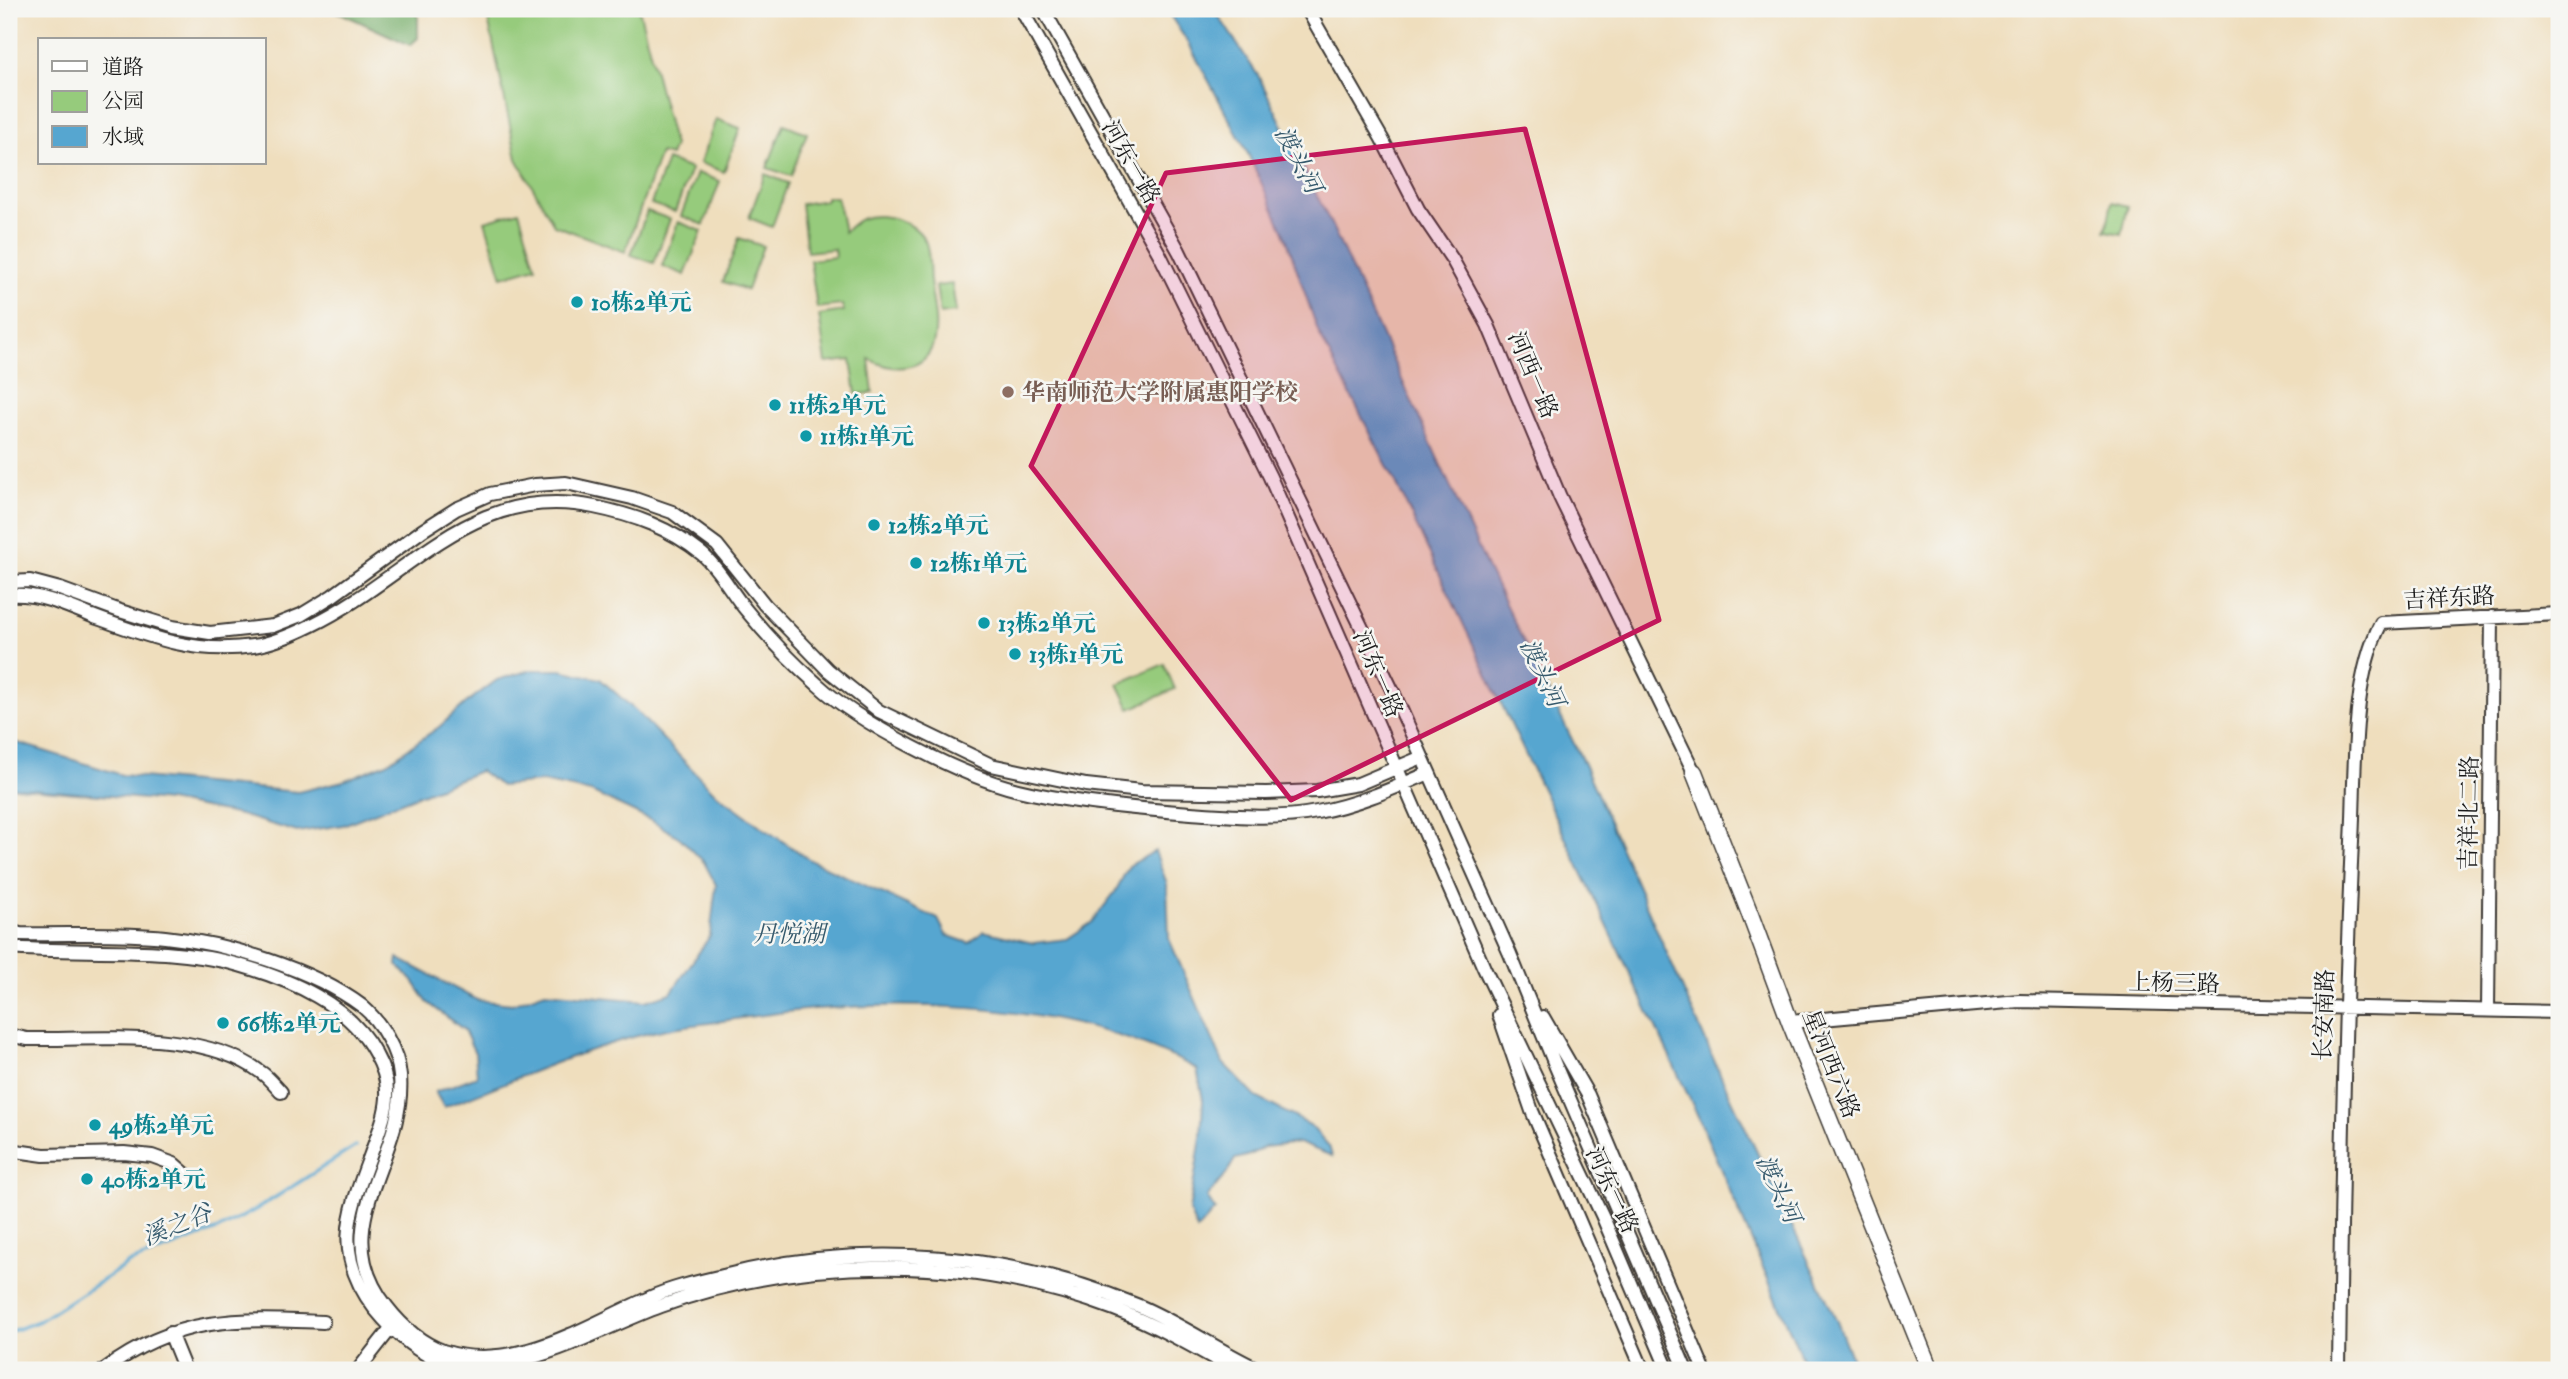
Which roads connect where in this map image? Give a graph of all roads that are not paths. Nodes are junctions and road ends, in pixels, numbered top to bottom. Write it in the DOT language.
graph roads {
  1 [pos="1021,9"];
  2 [pos="1043,9"];
  3 [pos="1307,9"];
  4 [pos="9,582"];
  5 [pos="9,595"];
  6 [pos="2559,614"];
  7 [pos="2492,617"];
  8 [pos="2367,661"];
  9 [pos="1422,757"];
  10 [pos="1396,769"];
  11 [pos="1694,772"];
  12 [pos="1429,773"];
  13 [pos="1403,784"];
  14 [pos="9,931"];
  15 [pos="9,948"];
  16 [pos="1484,968"];
  17 [pos="1521,978"];
  18 [pos="2344,1007"];
  19 [pos="2488,1010"];
  20 [pos="2559,1012"];
  21 [pos="1790,1022"];
  22 [pos="9,1035"];
  23 [pos="281,1092"];
  24 [pos="9,1150"];
  25 [pos="190,1178"];
  26 [pos="323,1322"];
  27 [pos="394,1323"];
  28 [pos="170,1333"];
  29 [pos="461,1363"];
  30 [pos="104,1370"];
  31 [pos="185,1370"];
  32 [pos="358,1370"];
  33 [pos="1235,1370"];
  34 [pos="1260,1370"];
  35 [pos="1643,1370"];
  36 [pos="1668,1370"];
  37 [pos="1686,1370"];
  38 [pos="1704,1370"];
  39 [pos="1930,1370"];
  40 [pos="2339,1370"];
  1 -- 10 [label="street, 河东一路"];
  2 -- 9 [label="street, 河东一路"];
  3 -- 11 [label="street, 河西一路"];
  4 -- 10 [label="street"];
  5 -- 13 [label="street"];
  6 -- 7 [label="street, 吉祥东路"];
  7 -- 8 [label="street, 吉祥东路"];
  7 -- 19 [label="street, 吉祥北二路"];
  8 -- 18 [label="street, 长安南路"];
  9 -- 10 [label="street"];
  9 -- 12 [label="street, 河东一路"];
  10 -- 13 [label="street, 河东一路"];
  11 -- 21 [label="street, 星河西六路"];
  12 -- 13 [label="street"];
  12 -- 17 [label="street, 河东一路"];
  13 -- 16 [label="street, 河东一路"];
  14 -- 27 [label="street"];
  15 -- 27 [label="street"];
  16 -- 35 [label="street"];
  16 -- 36 [label="street, 河东一路"];
  17 -- 37 [label="street, 河东一路"];
  17 -- 38 [label="street"];
  18 -- 19 [label="street, 上杨三路"];
  18 -- 21 [label="street, 上杨三路"];
  18 -- 40 [label="street, 长安南路"];
  19 -- 20 [label="street, 上杨三路"];
  21 -- 39 [label="street, 星河西六路"];
  22 -- 23 [label="street"];
  24 -- 25 [label="street"];
  26 -- 28 [label="street"];
  27 -- 29 [label="street"];
  27 -- 32 [label="street"];
  28 -- 30 [label="street"];
  28 -- 31 [label="street"];
  29 -- 33 [label="street"];
  29 -- 34 [label="street"];
}
